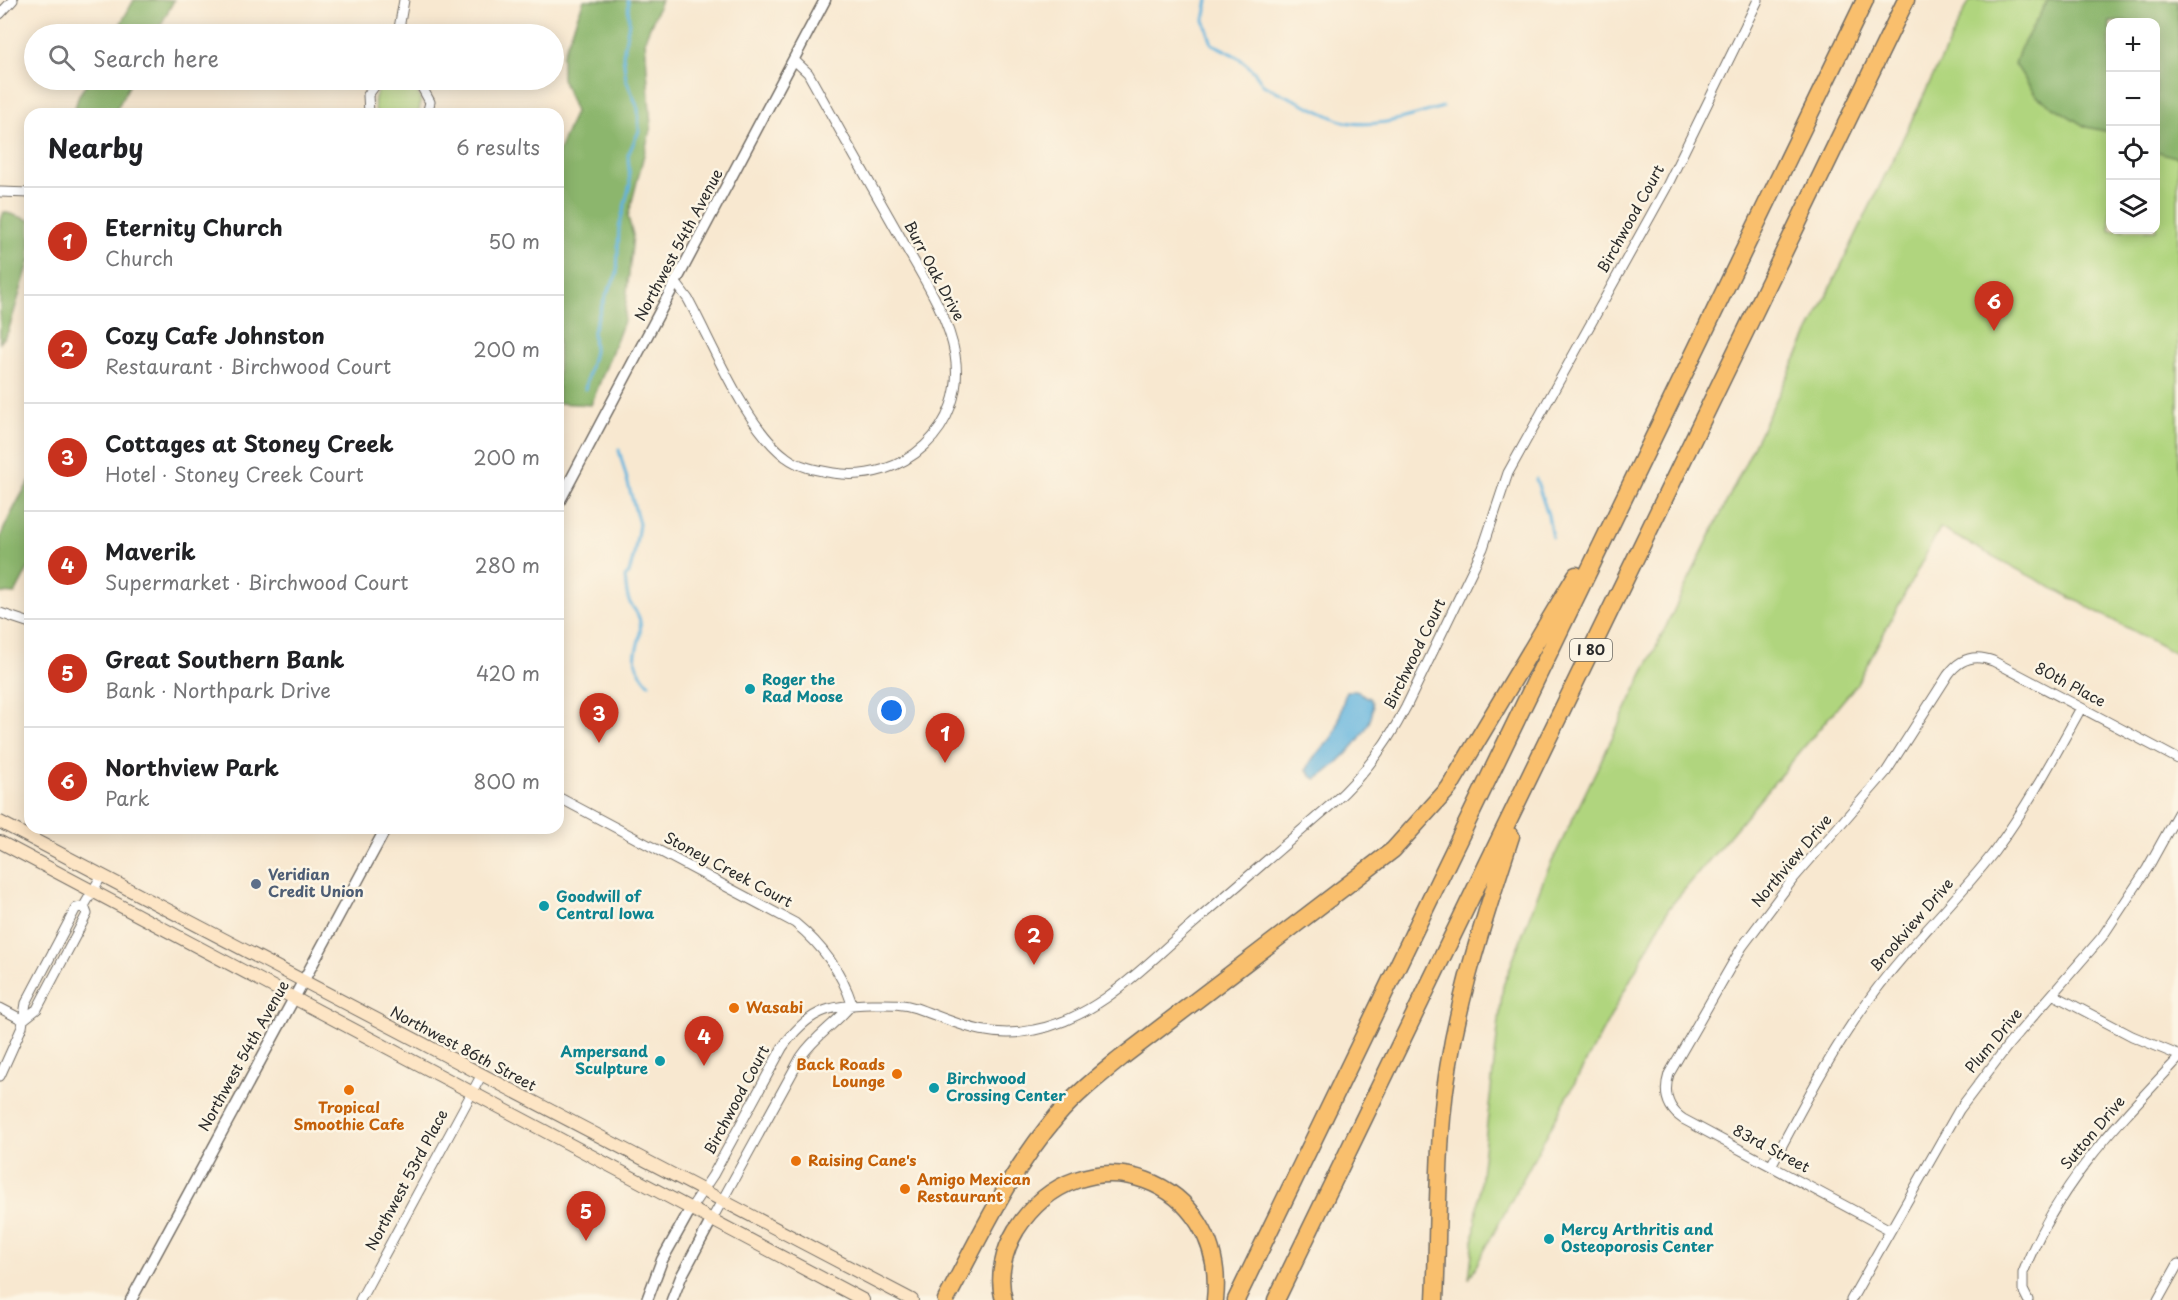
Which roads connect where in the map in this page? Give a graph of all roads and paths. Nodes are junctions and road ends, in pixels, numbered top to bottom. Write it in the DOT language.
graph roads {
  1 [pos="13,0"];
  2 [pos="404,0"];
  3 [pos="825,0"];
  4 [pos="1758,0"];
  5 [pos="1865,0"];
  6 [pos="1906,0"];
  7 [pos="0,14"];
  8 [pos="400,24"];
  9 [pos="794,60"];
  10 [pos="371,90"];
  11 [pos="423,90"];
  12 [pos="369,108"];
  13 [pos="428,108"];
  14 [pos="0,192"];
  15 [pos="24,193"];
  16 [pos="676,283"];
  17 [pos="1633,479"];
  18 [pos="564,493"];
  19 [pos="0,613"];
  20 [pos="24,621"];
  21 [pos="1948,675"];
  22 [pos="2081,708"];
  23 [pos="2178,759"];
  24 [pos="1532,774"];
  25 [pos="564,800"];
  26 [pos="2178,813"];
  27 [pos="0,822"];
  28 [pos="383,834"];
  29 [pos="0,842"];
  30 [pos="102,875"];
  31 [pos="93,891"];
  32 [pos="303,981"];
  33 [pos="2054,995"];
  34 [pos="294,997"];
  35 [pos="852,1004"];
  36 [pos="0,1008"];
  37 [pos="23,1020"];
  38 [pos="2178,1057"];
  39 [pos="1669,1074"];
  40 [pos="0,1076"];
  41 [pos="481,1076"];
  42 [pos="471,1091"];
  43 [pos="1771,1166"];
  44 [pos="704,1189"];
  45 [pos="724,1199"];
  46 [pos="691,1208"];
  47 [pos="712,1219"];
  48 [pos="1890,1230"];
  49 [pos="2178,1264"];
  50 [pos="131,1300"];
  51 [pos="360,1300"];
  52 [pos="646,1300"];
  53 [pos="672,1300"];
  54 [pos="863,1300"];
  55 [pos="912,1300"];
  56 [pos="946,1300"];
  57 [pos="1004,1300"];
  58 [pos="1215,1300"];
  59 [pos="1236,1300"];
  60 [pos="1276,1300"];
  61 [pos="1436,1300"];
  62 [pos="1851,1300"];
  63 [pos="2028,1300"];
  64 [pos="2158,1300"];
  1 -- 7 [label="street"];
  2 -- 8 [label="street"];
  3 -- 9 [label="street, Northwest 54th Avenue"];
  4 -- 35 [label="street, Birchwood Court"];
  5 -- 17 [label="highway, I 80"];
  6 -- 24 [label="highway, I 80"];
  9 -- 16 [label="street, Northwest 54th Avenue"];
  9 -- 16 [label="street, Burr Oak Drive"];
  10 -- 12 [label="street"];
  11 -- 13 [label="street"];
  14 -- 15 [label="street"];
  16 -- 18 [label="street, Northwest 54th Avenue"];
  17 -- 56 [label="highway"];
  17 -- 59 [label="highway, I 80"];
  19 -- 20 [label="street"];
  21 -- 22 [label="street, 80th Place"];
  21 -- 39 [label="street, Northview Drive"];
  22 -- 23 [label="street, 80th Place"];
  22 -- 43 [label="street, Brookview Drive"];
  24 -- 60 [label="highway, I 80"];
  24 -- 61 [label="highway"];
  25 -- 35 [label="street, Stoney Creek Court"];
  26 -- 33 [label="street, Plum Drive"];
  27 -- 30 [label="main road, Northwest 86th Street"];
  28 -- 32 [label="street, Northwest 54th Avenue"];
  29 -- 31 [label="main road"];
  30 -- 31 [label="street"];
  30 -- 32 [label="main road, Northwest 86th Street"];
  31 -- 34 [label="main road"];
  31 -- 37 [label="street"];
  32 -- 34 [label="street, Northwest 54th Avenue"];
  32 -- 41 [label="main road, Northwest 86th Street"];
  33 -- 38 [label="street"];
  33 -- 48 [label="street, Plum Drive"];
  34 -- 42 [label="main road"];
  34 -- 50 [label="street, Northwest 54th Avenue"];
  35 -- 44 [label="street, Birchwood Court"];
  35 -- 45 [label="street"];
  36 -- 37 [label="street"];
  37 -- 40 [label="street"];
  38 -- 63 [label="street, Sutton Drive"];
  39 -- 43 [label="street, 83rd Street"];
  41 -- 42 [label="street, Northwest 53rd Place"];
  41 -- 44 [label="main road, Northwest 86th Street"];
  42 -- 46 [label="main road"];
  42 -- 51 [label="street, Northwest 53rd Place"];
  43 -- 48 [label="street, 83rd Street"];
  44 -- 45 [label="main road, Northwest 86th Street"];
  44 -- 46 [label="street, Birchwood Court"];
  45 -- 47 [label="street"];
  45 -- 55 [label="main road, Northwest 86th Street"];
  46 -- 47 [label="main road"];
  46 -- 52 [label="street"];
  47 -- 53 [label="street"];
  47 -- 54 [label="main road"];
  48 -- 62 [label="street, Plum Drive"];
  49 -- 64 [label="street"];
  57 -- 58 [label="highway"];
}
